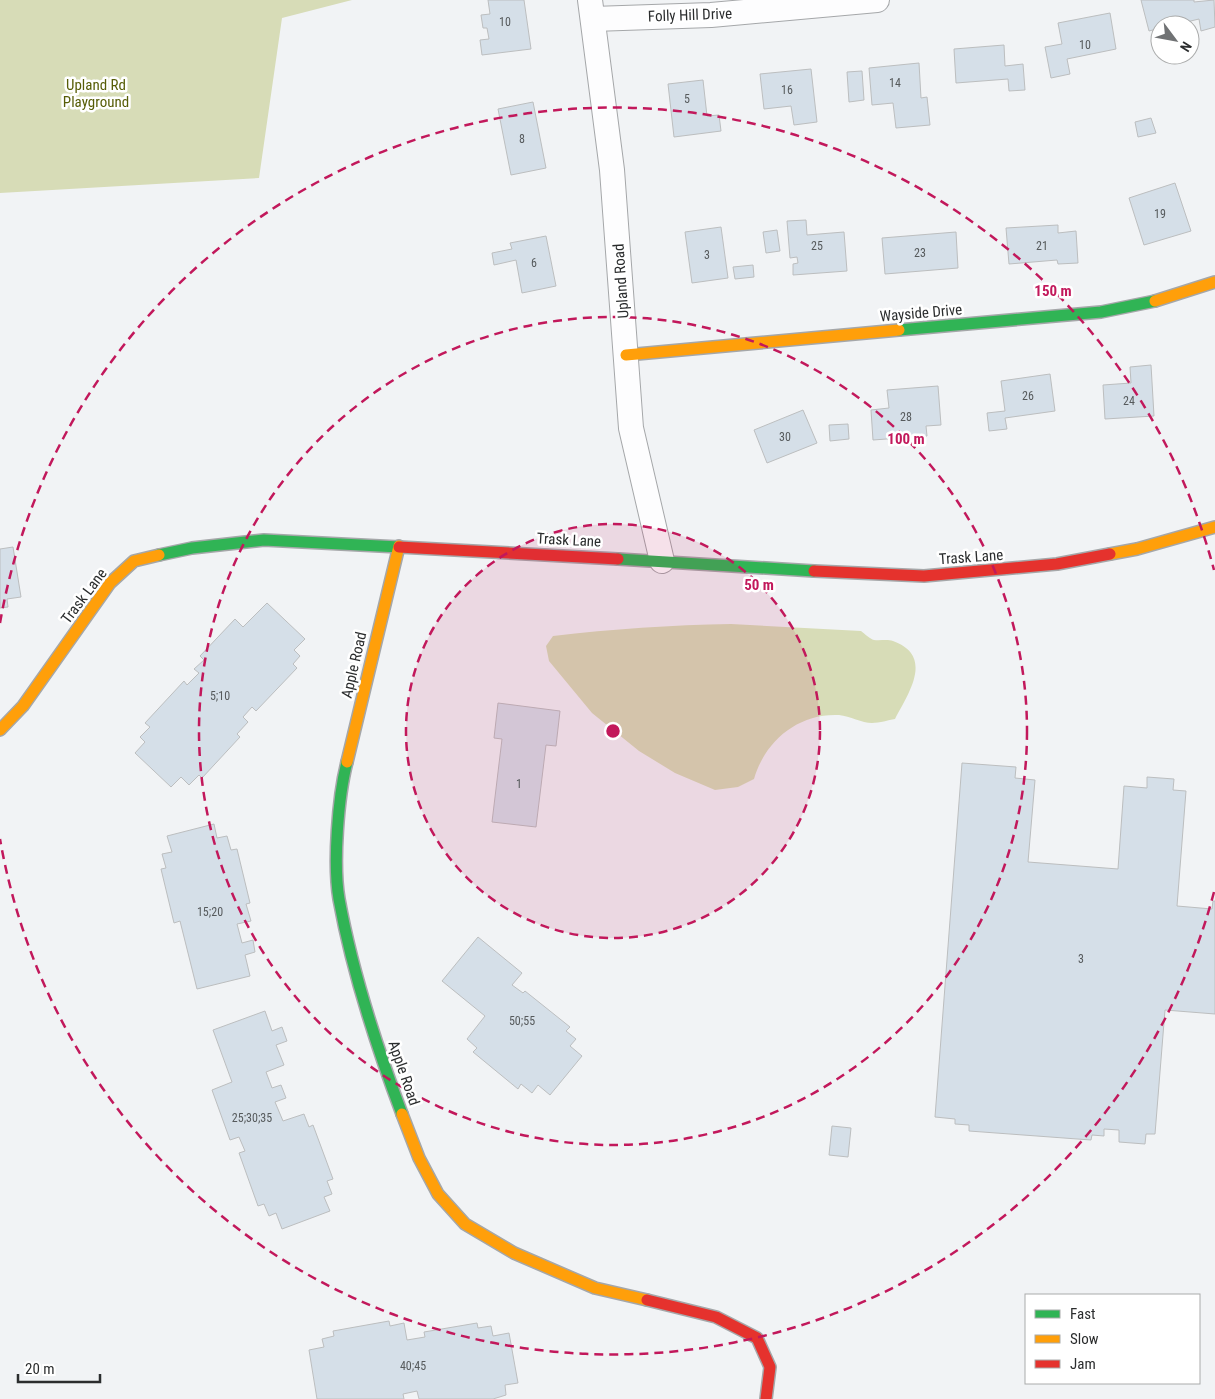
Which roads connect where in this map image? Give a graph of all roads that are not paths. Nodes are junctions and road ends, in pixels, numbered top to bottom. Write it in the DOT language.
graph roads {
  1 [pos="877,0"];
  2 [pos="591,10"];
  3 [pos="1215,282"];
  4 [pos="626,355"];
  5 [pos="1215,527"];
  6 [pos="399,546"];
  7 [pos="662,561"];
  8 [pos="0,730"];
  9 [pos="766,1399"];
  1 -- 2 [label="street, Folly Hill Drive"];
  2 -- 4 [label="street, Upland Road"];
  3 -- 4 [label="street, Wayside Drive"];
  4 -- 7 [label="street, Upland Road"];
  5 -- 7 [label="street, Trask Lane"];
  6 -- 7 [label="street, Trask Lane"];
  6 -- 8 [label="street, Trask Lane"];
  6 -- 9 [label="street, Apple Road"];
}
